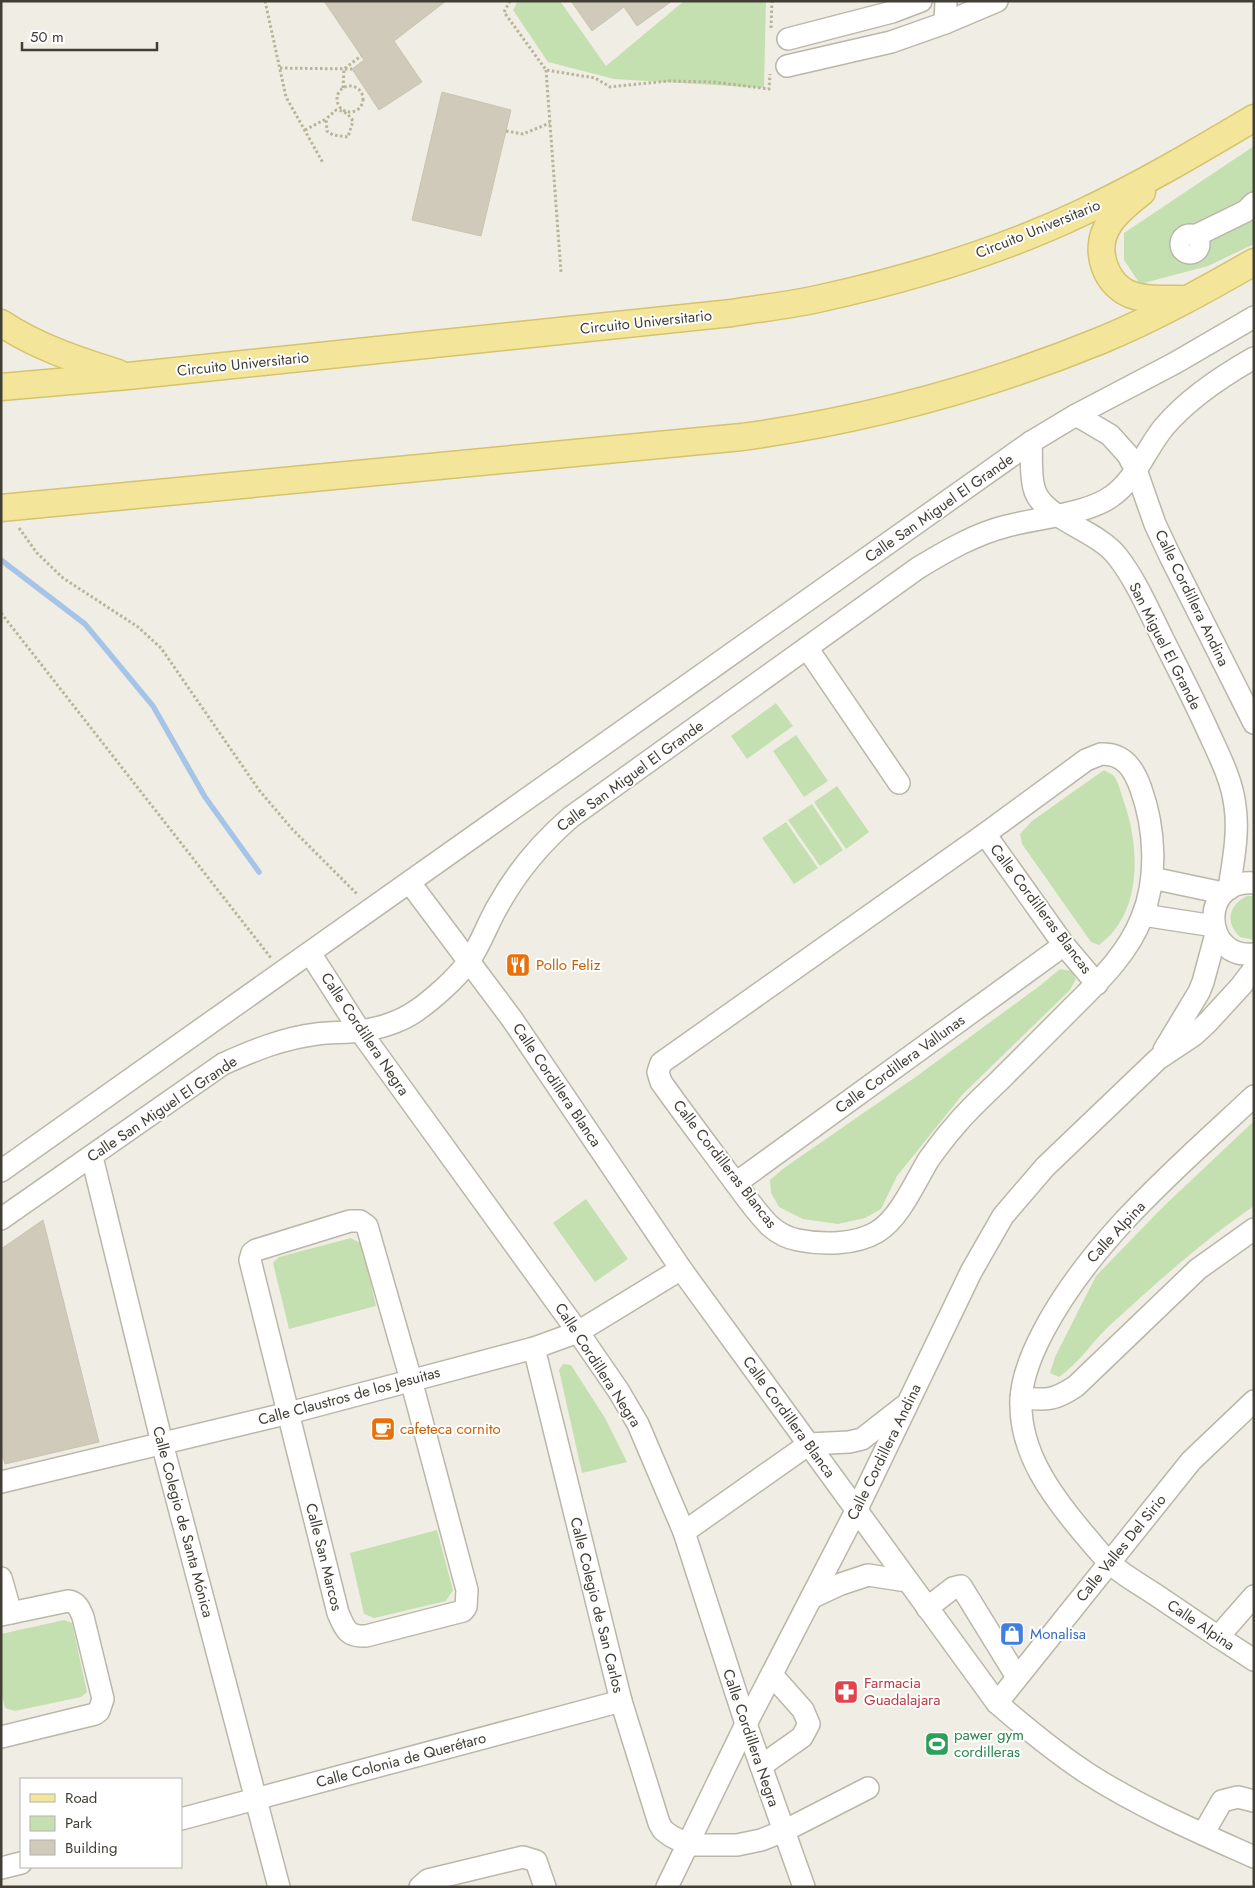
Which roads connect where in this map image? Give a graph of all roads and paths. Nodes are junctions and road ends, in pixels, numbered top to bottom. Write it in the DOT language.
graph roads {
  1 [pos="265,1"];
  2 [pos="510,1"];
  3 [pos="921,1"];
  4 [pos="946,1"];
  5 [pos="997,1"];
  6 [pos="945,23"];
  7 [pos="788,38"];
  8 [pos="361,56"];
  9 [pos="787,66"];
  10 [pos="280,68"];
  11 [pos="344,69"];
  12 [pos="352,69"];
  13 [pos="546,70"];
  14 [pos="342,88"];
  15 [pos="769,89"];
  16 [pos="343,110"];
  17 [pos="326,118"];
  18 [pos="1254,118"];
  19 [pos="550,122"];
  20 [pos="304,130"];
  21 [pos="506,131"];
  22 [pos="323,163"];
  23 [pos="1173,166"];
  24 [pos="1254,203"];
  25 [pos="1195,236"];
  26 [pos="1254,262"];
  27 [pos="561,272"];
  28 [pos="1188,300"];
  29 [pos="1254,317"];
  30 [pos="1,323"];
  31 [pos="1254,358"];
  32 [pos="128,376"];
  33 [pos="1,387"];
  34 [pos="1076,415"];
  35 [pos="1031,442"];
  36 [pos="1136,470"];
  37 [pos="6,508"];
  38 [pos="1056,514"];
  39 [pos="1,613"];
  40 [pos="807,648"];
  41 [pos="1254,723"];
  42 [pos="899,783"];
  43 [pos="985,834"];
  44 [pos="1152,878"];
  45 [pos="410,882"];
  46 [pos="1254,883"];
  47 [pos="1226,891"];
  48 [pos="372,909"];
  49 [pos="1143,915"];
  50 [pos="1215,930"];
  51 [pos="1064,944"];
  52 [pos="310,953"];
  53 [pos="1254,954"];
  54 [pos="468,962"];
  55 [pos="1254,968"];
  56 [pos="282,973"];
  57 [pos="1097,984"];
  58 [pos="360,1031"];
  59 [pos="1158,1059"];
  60 [pos="1254,1096"];
  61 [pos="92,1156"];
  62 [pos="1,1171"];
  63 [pos="736,1183"];
  64 [pos="1,1219"];
  65 [pos="1254,1229"];
  66 [pos="681,1269"];
  67 [pos="578,1332"];
  68 [pos="534,1348"];
  69 [pos="412,1380"];
  70 [pos="1021,1398"];
  71 [pos="1254,1401"];
  72 [pos="908,1404"];
  73 [pos="288,1413"];
  74 [pos="162,1443"];
  75 [pos="809,1444"];
  76 [pos="1,1482"];
  77 [pos="856,1511"];
  78 [pos="684,1532"];
  79 [pos="1109,1563"];
  80 [pos="1,1578"];
  81 [pos="907,1581"];
  82 [pos="1254,1596"];
  83 [pos="811,1598"];
  84 [pos="927,1608"];
  85 [pos="6,1614"];
  86 [pos="1218,1637"];
  87 [pos="1254,1660"];
  88 [pos="772,1675"];
  89 [pos="1017,1677"];
  90 [pos="621,1701"];
  91 [pos="997,1703"];
  92 [pos="746,1724"];
  93 [pos="1,1736"];
  94 [pos="761,1766"];
  95 [pos="868,1788"];
  96 [pos="255,1798"];
  97 [pos="1254,1801"];
  98 [pos="182,1819"];
  99 [pos="784,1831"];
  100 [pos="1203,1834"];
  101 [pos="689,1845"];
  102 [pos="1254,1857"];
  103 [pos="20,1863"];
  104 [pos="1,1868"];
  105 [pos="279,1887"];
  106 [pos="420,1887"];
  107 [pos="545,1887"];
  108 [pos="667,1887"];
  109 [pos="804,1887"];
  1 -- 10 [label="path"];
  2 -- 13 [label="path"];
  3 -- 7 [label="street"];
  4 -- 6 [label="street"];
  5 -- 6 [label="street"];
  6 -- 9 [label="street"];
  8 -- 11 [label="path"];
  10 -- 11 [label="path"];
  10 -- 20 [label="path"];
  11 -- 12 [label="path"];
  11 -- 14 [label="path"];
  13 -- 15 [label="path"];
  13 -- 19 [label="path"];
  14 -- 16 [label="path"];
  14 -- 16 [label="path"];
  16 -- 17 [label="path"];
  16 -- 17 [label="path"];
  17 -- 20 [label="path"];
  18 -- 23 [label="main road, Circuito Universitario"];
  19 -- 21 [label="path"];
  19 -- 27 [label="path"];
  20 -- 22 [label="path"];
  23 -- 28 [label="main road"];
  23 -- 32 [label="main road, Circuito Universitario"];
  24 -- 25 [label="street"];
  26 -- 28 [label="main road"];
  28 -- 37 [label="main road"];
  29 -- 34 [label="street, Calle San Miguel El Grande"];
  30 -- 32 [label="main road"];
  31 -- 36 [label="street, Calle San Miguel El Grande"];
  32 -- 33 [label="main road, Circuito Universitario"];
  34 -- 35 [label="street, Calle San Miguel El Grande"];
  34 -- 36 [label="street"];
  35 -- 38 [label="street, San Miguel El Grande"];
  35 -- 45 [label="street, Calle San Miguel El Grande"];
  36 -- 38 [label="street, Calle San Miguel El Grande"];
  36 -- 41 [label="street, Calle Cordillera Andina"];
  37 -- 48 [label="path"];
  38 -- 40 [label="street, Calle San Miguel El Grande"];
  38 -- 47 [label="street, San Miguel El Grande"];
  39 -- 56 [label="path"];
  40 -- 42 [label="street"];
  40 -- 54 [label="street, Calle San Miguel El Grande"];
  43 -- 44 [label="street, Calle Cordilleras Blancas"];
  43 -- 51 [label="street, Calle Cordilleras Blancas"];
  43 -- 63 [label="street, Calle Cordilleras Blancas"];
  44 -- 47 [label="street"];
  44 -- 49 [label="street, Calle Cordilleras Blancas"];
  45 -- 48 [label="street, Calle San Miguel El Grande"];
  45 -- 54 [label="street, Calle Cordillera Blanca"];
  46 -- 47 [label="street"];
  47 -- 50 [label="street, San Miguel El Grande"];
  48 -- 52 [label="street, Calle San Miguel El Grande"];
  49 -- 50 [label="street"];
  49 -- 57 [label="street, Calle Cordilleras Blancas"];
  50 -- 53 [label="street"];
  50 -- 59 [label="street, Calle Cordillera Andina"];
  51 -- 57 [label="street, Calle Cordilleras Blancas"];
  51 -- 63 [label="street, Calle Cordillera Vallunas"];
  52 -- 56 [label="street, Calle San Miguel El Grande"];
  52 -- 58 [label="street, Calle Cordillera Negra"];
  54 -- 58 [label="street, Calle San Miguel El Grande"];
  54 -- 66 [label="street, Calle Cordillera Blanca"];
  55 -- 59 [label="street, Calle Cordillera Andina"];
  56 -- 62 [label="street, Calle San Miguel El Grande"];
  57 -- 63 [label="street, Calle Cordilleras Blancas"];
  58 -- 61 [label="street, Calle San Miguel El Grande"];
  58 -- 67 [label="street, Calle Cordillera Negra"];
  59 -- 72 [label="street, Calle Cordillera Andina"];
  60 -- 70 [label="street, Calle Alpina"];
  61 -- 64 [label="street, Calle San Miguel El Grande"];
  61 -- 74 [label="street, Calle Colegio de Santa Mónica"];
  65 -- 70 [label="street"];
  66 -- 67 [label="street, Calle Claustros de los Jesuitas"];
  66 -- 75 [label="street, Calle Cordillera Blanca"];
  67 -- 68 [label="street, Calle Claustros de los Jesuitas"];
  67 -- 78 [label="street, Calle Cordillera Negra"];
  68 -- 69 [label="street, Calle Claustros de los Jesuitas"];
  68 -- 90 [label="street, Calle Colegio de San Carlos"];
  69 -- 73 [label="street, Calle Claustros de los Jesuitas"];
  69 -- 73 [label="street, Calle San Marcos"];
  69 -- 73 [label="street, Calle San Marcos"];
  70 -- 79 [label="street, Calle Alpina"];
  71 -- 79 [label="street, Calle Valles Del Sirio"];
  72 -- 75 [label="street"];
  72 -- 77 [label="street, Calle Cordillera Andina"];
  73 -- 74 [label="street, Calle Claustros de los Jesuitas"];
  74 -- 76 [label="street, Calle Claustros de los Jesuitas"];
  74 -- 96 [label="street, Calle Colegio de Santa Mónica"];
  75 -- 77 [label="street, Calle Cordillera Blanca"];
  75 -- 78 [label="street"];
  77 -- 81 [label="street, Calle Cordillera Blanca"];
  77 -- 83 [label="street, Calle Cordillera Andina"];
  78 -- 92 [label="street, Calle Cordillera Negra"];
  79 -- 86 [label="street, Calle Alpina"];
  79 -- 89 [label="street, Calle Valles Del Sirio"];
  80 -- 85 [label="street"];
  81 -- 83 [label="street"];
  81 -- 84 [label="street, Calle Cordillera Blanca"];
  82 -- 86 [label="street"];
  83 -- 88 [label="street, Calle Cordillera Andina"];
  84 -- 89 [label="street"];
  84 -- 91 [label="street, Calle Cordillera Blanca"];
  85 -- 93 [label="street"];
  86 -- 87 [label="street, Calle Alpina"];
  88 -- 92 [label="street, Calle Cordillera Andina"];
  88 -- 94 [label="street"];
  89 -- 91 [label="street, Calle Valles Del Sirio"];
  90 -- 96 [label="street, Calle Colonia de Querétaro"];
  90 -- 101 [label="street, Calle Colegio de San Carlos"];
  91 -- 100 [label="street, Calle Cordillera Blanca"];
  92 -- 94 [label="street, Calle Cordillera Negra"];
  92 -- 101 [label="street, Calle Cordillera Andina"];
  94 -- 99 [label="street, Calle Cordillera Negra"];
  95 -- 99 [label="street"];
  96 -- 98 [label="street, Calle Colonia de Querétaro"];
  96 -- 105 [label="street, Calle Colegio de Santa Mónica"];
  97 -- 100 [label="street"];
  99 -- 101 [label="street"];
  99 -- 109 [label="street, Calle Cordillera Negra"];
  100 -- 102 [label="street, Calle Cordillera Blanca"];
  101 -- 108 [label="street, Calle Cordillera Andina"];
  103 -- 104 [label="street"];
  106 -- 107 [label="street"];
}
